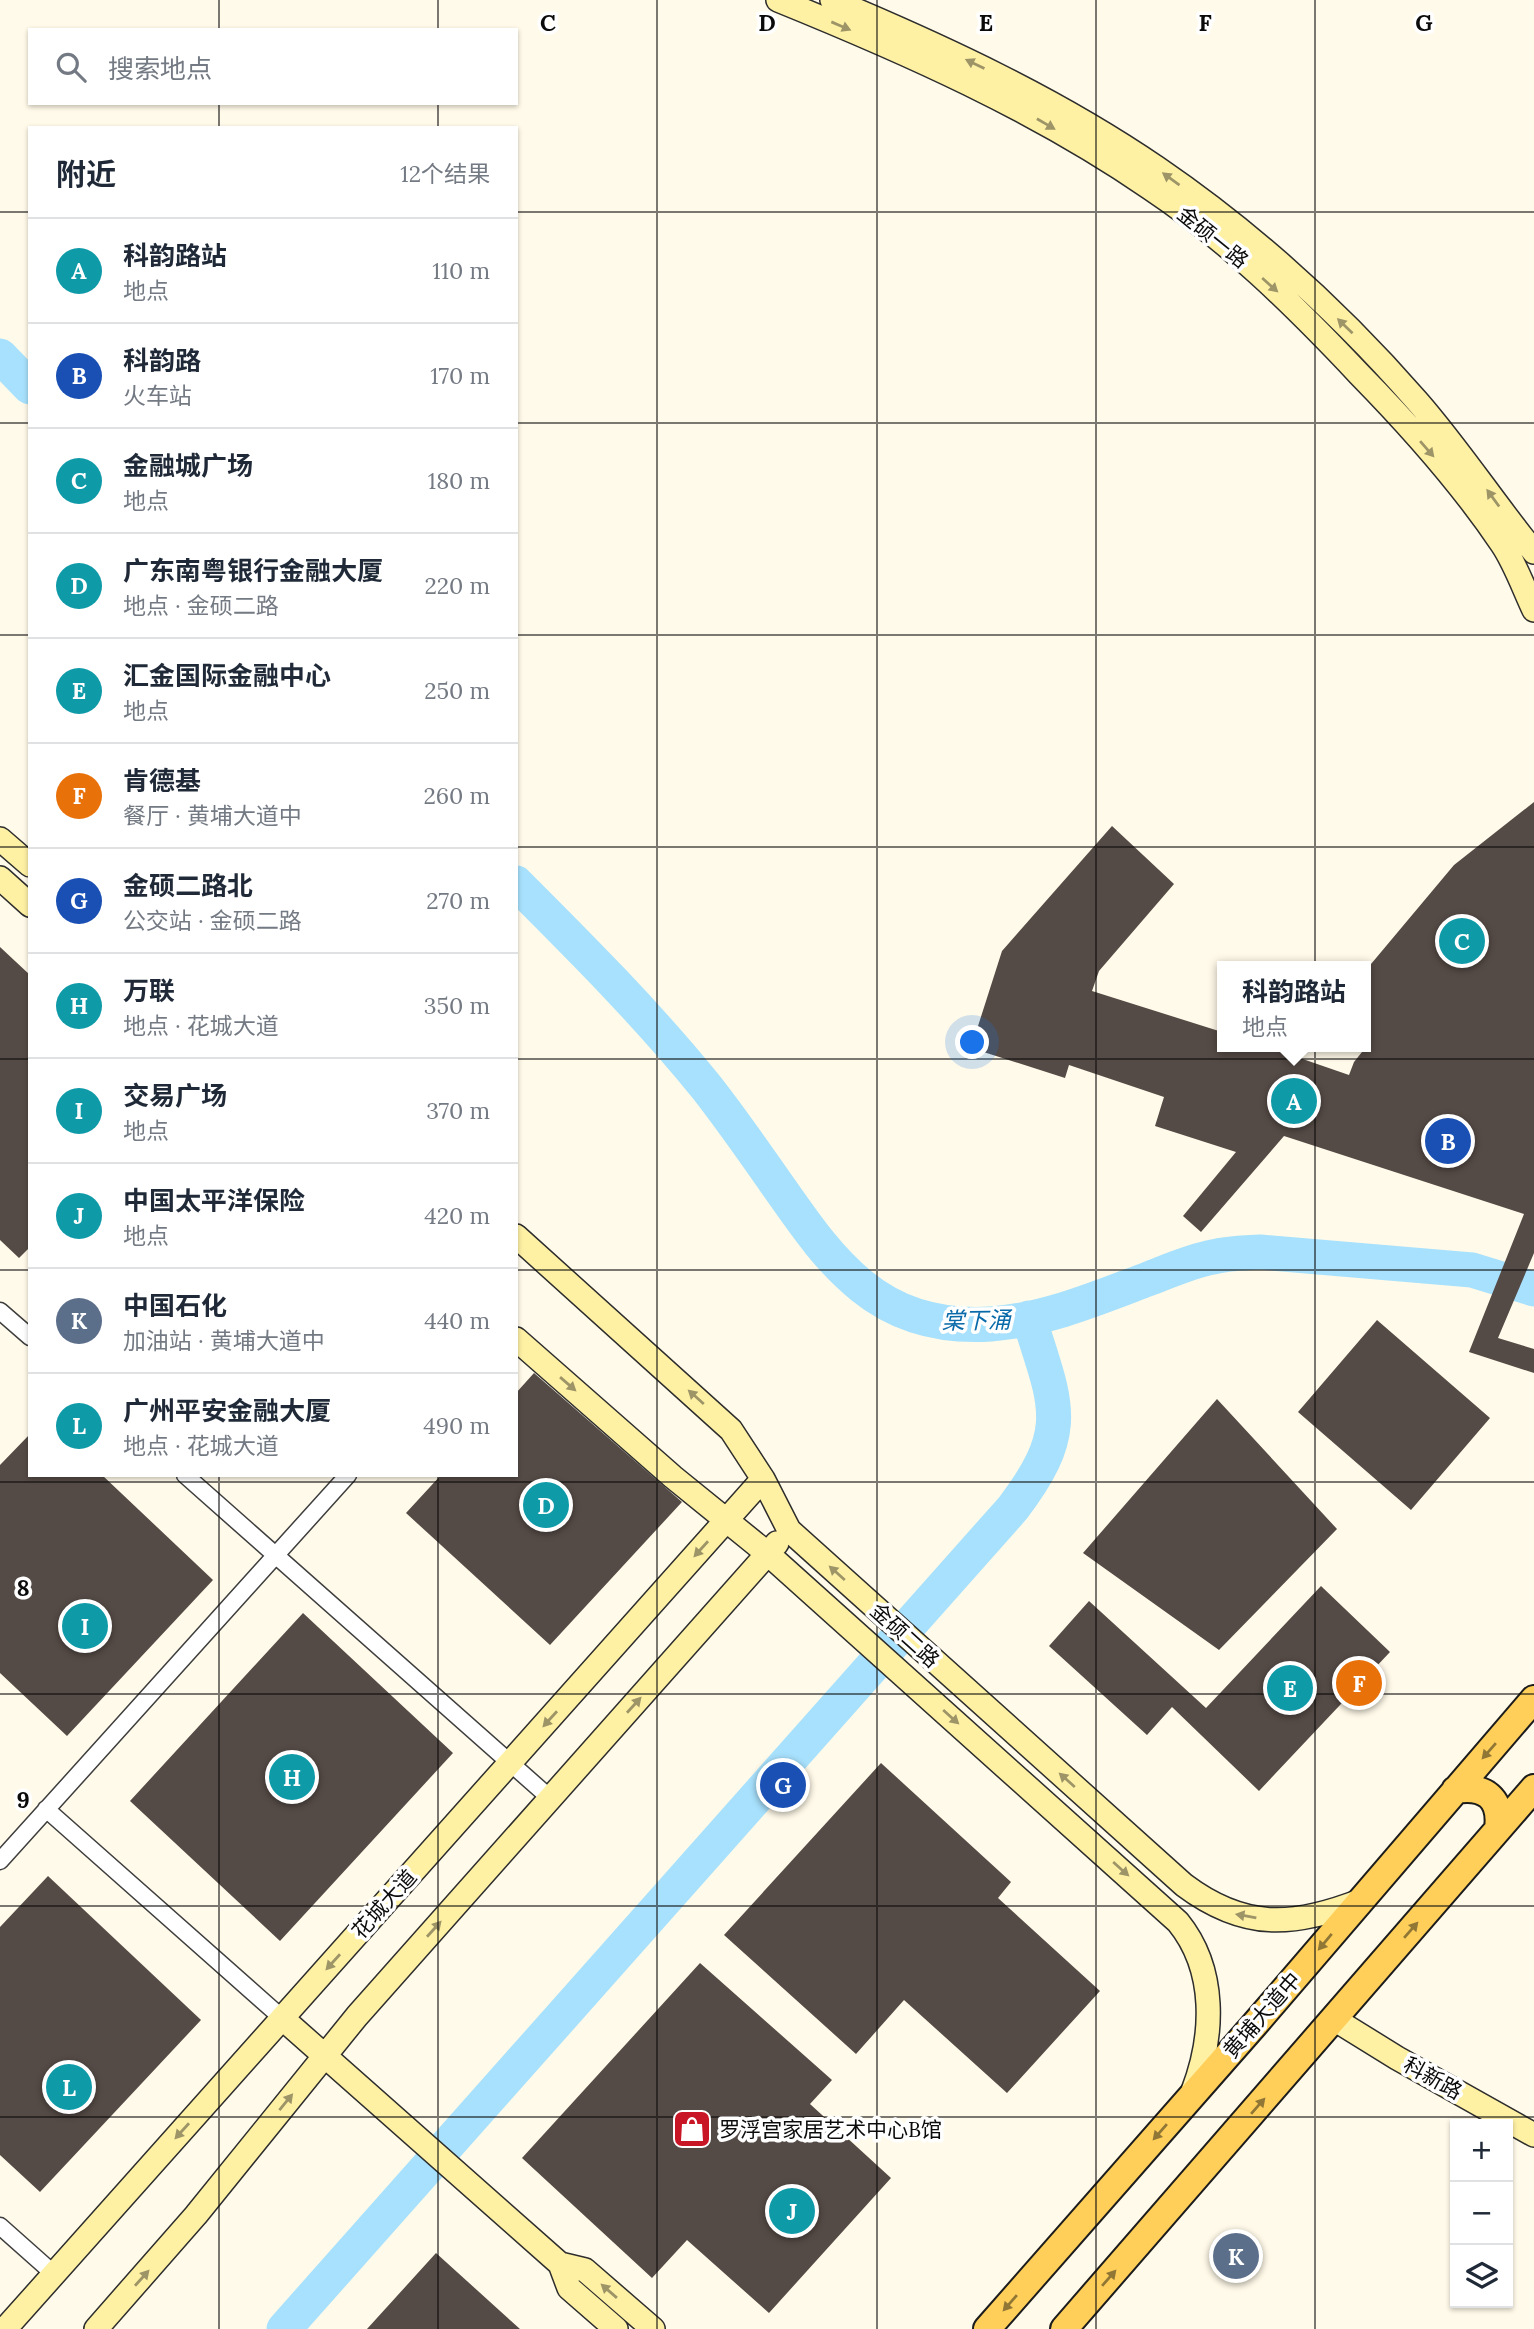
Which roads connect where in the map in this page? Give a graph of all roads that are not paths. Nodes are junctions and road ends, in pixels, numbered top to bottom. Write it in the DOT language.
graph roads {
  1 [pos="778,0"];
  2 [pos="832,0"];
  3 [pos="1534,552"];
  4 [pos="1534,610"];
  5 [pos="0,839"];
  6 [pos="28,863"];
  7 [pos="0,878"];
  8 [pos="28,903"];
  9 [pos="518,1238"];
  10 [pos="0,1311"];
  11 [pos="26,1328"];
  12 [pos="518,1341"];
  13 [pos="187,1477"];
  14 [pos="346,1477"];
  15 [pos="762,1479"];
  16 [pos="726,1521"];
  17 [pos="789,1530"];
  18 [pos="768,1554"];
  19 [pos="276,1555"];
  20 [pos="1534,1699"];
  21 [pos="510,1763"];
  22 [pos="1534,1788"];
  23 [pos="1455,1790"];
  24 [pos="551,1799"];
  25 [pos="46,1810"];
  26 [pos="1498,1829"];
  27 [pos="0,1861"];
  28 [pos="1360,1901"];
  29 [pos="282,2018"];
  30 [pos="1334,2019"];
  31 [pos="324,2055"];
  32 [pos="1191,2097"];
  33 [pos="1534,2135"];
  34 [pos="0,2226"];
  35 [pos="560,2264"];
  36 [pos="54,2274"];
  37 [pos="5,2329"];
  38 [pos="96,2329"];
  39 [pos="616,2329"];
  40 [pos="653,2329"];
  41 [pos="987,2329"];
  42 [pos="1064,2329"];
  1 -- 4 [label="street, 金硕一路, one-way"];
  3 -- 2 [label="street, 金硕一路, one-way"];
  5 -- 6 [label="street"];
  7 -- 8 [label="street"];
  15 -- 9 [label="street, 金硕二路, one-way"];
  10 -- 11 [label="street"];
  12 -- 16 [label="street, 金硕二路, one-way"];
  13 -- 19 [label="street"];
  14 -- 19 [label="street"];
  15 -- 16 [label="street, 花城大道"];
  15 -- 17 [label="street, 金硕二路"];
  16 -- 18 [label="street, 金硕二路"];
  16 -- 21 [label="street, 花城大道, one-way"];
  17 -- 18 [label="street"];
  28 -- 17 [label="street, 金硕二路, one-way"];
  24 -- 18 [label="street, one-way"];
  18 -- 32 [label="street, 金硕二路, one-way"];
  19 -- 21 [label="street"];
  19 -- 25 [label="street"];
  20 -- 23 [label="main road, 黄埔大道中, one-way"];
  21 -- 24 [label="street"];
  21 -- 29 [label="street, 花城大道, one-way"];
  22 -- 26 [label="main road"];
  23 -- 26 [label="main road"];
  23 -- 28 [label="main road, 黄埔大道中"];
  31 -- 24 [label="street, one-way"];
  25 -- 27 [label="street"];
  25 -- 29 [label="street"];
  30 -- 26 [label="main road, one-way"];
  28 -- 32 [label="main road, 黄埔大道中, one-way"];
  29 -- 31 [label="street"];
  29 -- 36 [label="street, 花城大道, one-way"];
  30 -- 33 [label="street, 科新路"];
  42 -- 30 [label="main road, one-way"];
  31 -- 35 [label="street"];
  38 -- 31 [label="street, one-way"];
  32 -- 41 [label="main road, 黄埔大道中, one-way"];
  34 -- 36 [label="street"];
  35 -- 39 [label="street"];
  40 -- 35 [label="street, one-way"];
  36 -- 37 [label="street, 花城大道"];
}
